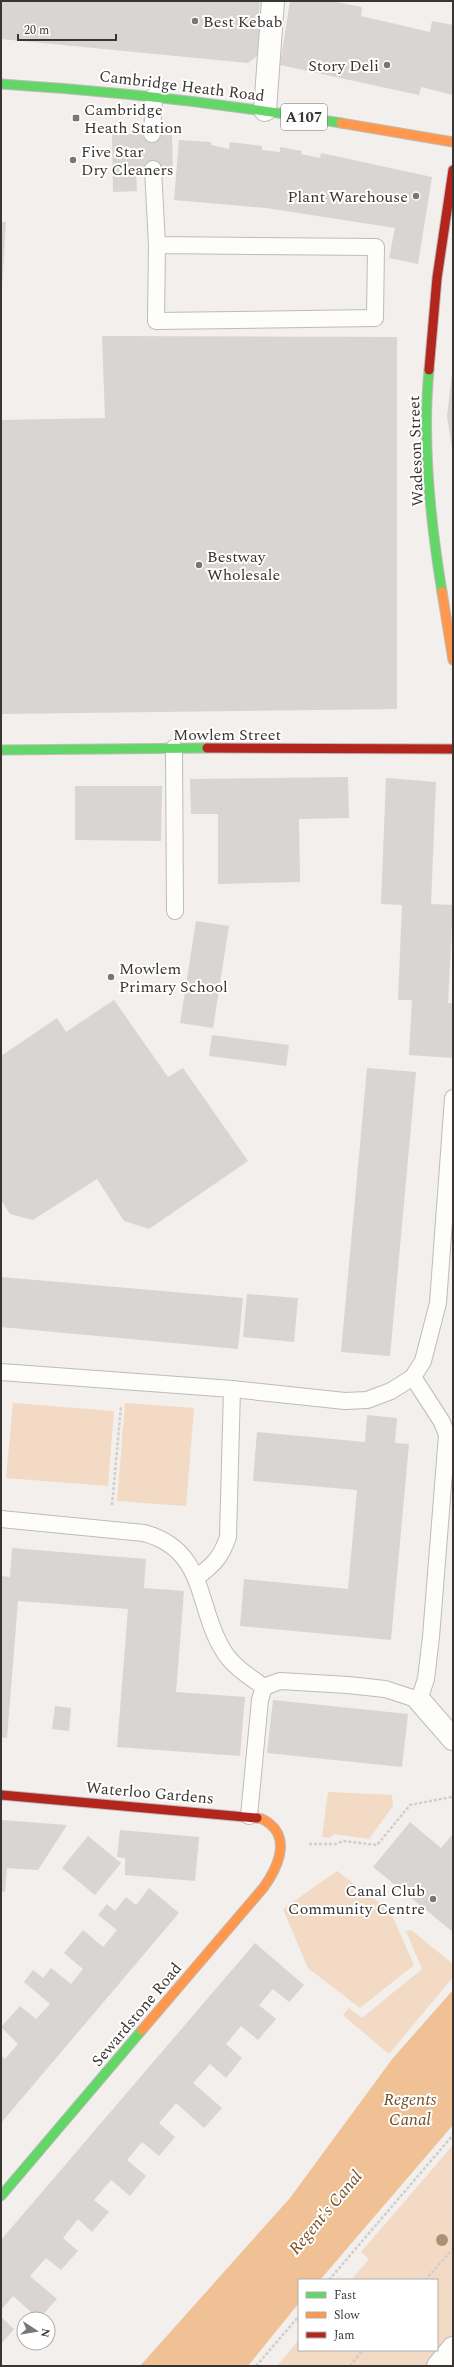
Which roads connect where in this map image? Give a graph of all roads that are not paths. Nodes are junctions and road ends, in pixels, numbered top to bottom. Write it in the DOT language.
graph roads {
  1 [pos="273,1"];
  2 [pos="1,84"];
  3 [pos="154,96"];
  4 [pos="265,110"];
  5 [pos="152,134"];
  6 [pos="453,142"];
  7 [pos="153,170"];
  8 [pos="453,170"];
  9 [pos="157,245"];
  10 [pos="453,660"];
  11 [pos="174,748"];
  12 [pos="453,749"];
  13 [pos="1,750"];
  14 [pos="175,911"];
  15 [pos="453,1098"];
  16 [pos="1,1372"];
  17 [pos="413,1377"];
  18 [pos="232,1389"];
  19 [pos="1,1519"];
  20 [pos="196,1578"];
  21 [pos="264,1687"];
  22 [pos="419,1700"];
  23 [pos="453,1740"];
  24 [pos="1,1795"];
  25 [pos="248,1816"];
  26 [pos="280,1846"];
  27 [pos="1,2196"];
  28 [pos="453,2348"];
  29 [pos="438,2366"];
  1 -- 4 [label="street"];
  2 -- 3 [label="street, Cambridge Heath Road / A107"];
  3 -- 4 [label="street, Cambridge Heath Road / A107"];
  3 -- 5 [label="lane"];
  4 -- 6 [label="street, Cambridge Heath Road / A107"];
  7 -- 9 [label="lane"];
  8 -- 10 [label="street, Wadeson Street"];
  9 -- 9 [label="lane"];
  11 -- 12 [label="street, Mowlem Street"];
  11 -- 13 [label="street, Mowlem Street"];
  11 -- 14 [label="lane"];
  15 -- 17 [label="lane"];
  16 -- 18 [label="lane"];
  17 -- 18 [label="lane"];
  17 -- 22 [label="lane"];
  18 -- 20 [label="lane"];
  19 -- 20 [label="lane"];
  20 -- 21 [label="lane"];
  21 -- 22 [label="lane"];
  21 -- 25 [label="lane"];
  22 -- 23 [label="street"];
  24 -- 25 [label="street, Waterloo Gardens"];
  25 -- 26 [label="street, Waterloo Gardens"];
  26 -- 27 [label="street, Sewardstone Road"];
  28 -- 29 [label="street"];
}
